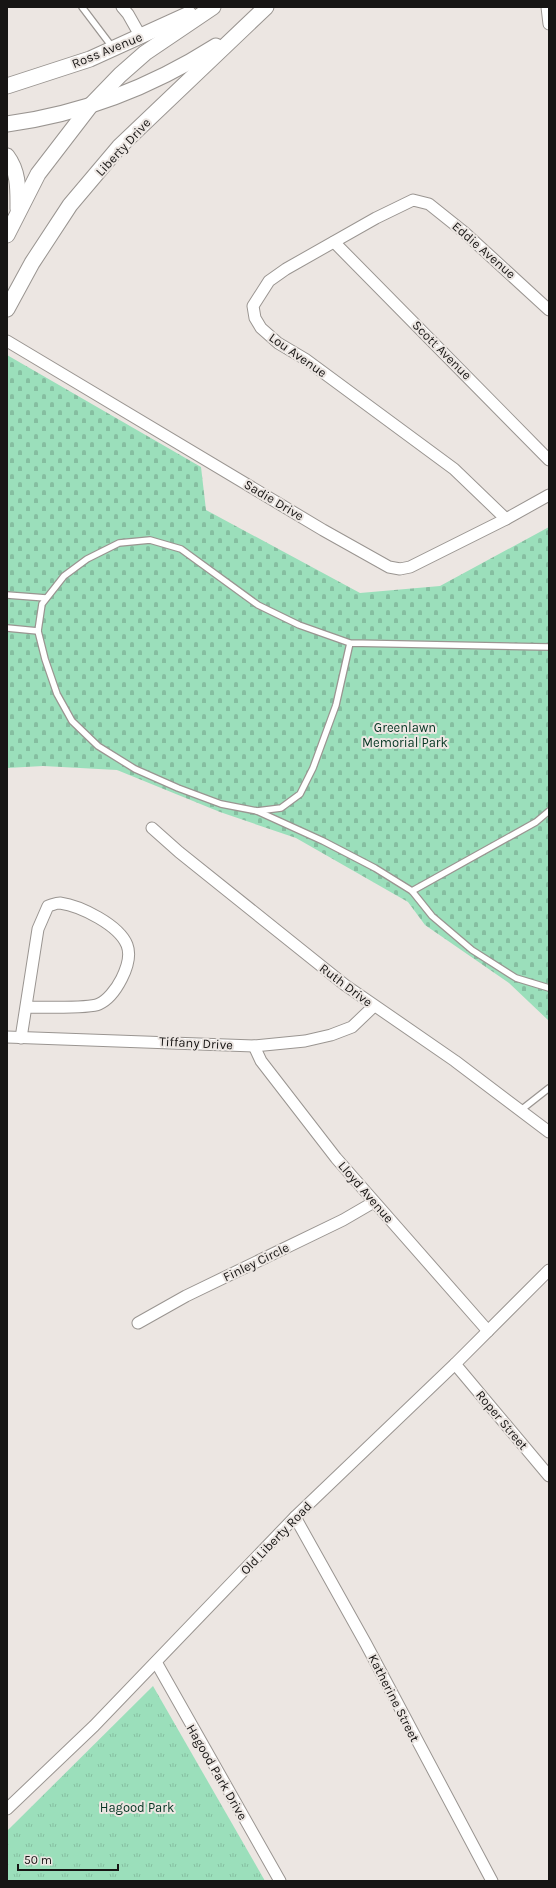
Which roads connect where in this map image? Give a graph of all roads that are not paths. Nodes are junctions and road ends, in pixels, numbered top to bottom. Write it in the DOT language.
graph roads {
  1 [pos="82,7"];
  2 [pos="122,7"];
  3 [pos="204,7"];
  4 [pos="213,7"];
  5 [pos="266,7"];
  6 [pos="547,7"];
  7 [pos="549,24"];
  8 [pos="244,28"];
  9 [pos="142,37"];
  10 [pos="114,49"];
  11 [pos="7,86"];
  12 [pos="91,105"];
  13 [pos="7,124"];
  14 [pos="7,156"];
  15 [pos="413,200"];
  16 [pos="18,211"];
  17 [pos="7,235"];
  18 [pos="334,242"];
  19 [pos="7,309"];
  20 [pos="549,310"];
  21 [pos="7,341"];
  22 [pos="549,460"];
  23 [pos="549,495"];
  24 [pos="506,519"];
  25 [pos="7,595"];
  26 [pos="46,598"];
  27 [pos="7,628"];
  28 [pos="38,631"];
  29 [pos="350,643"];
  30 [pos="549,647"];
  31 [pos="257,811"];
  32 [pos="549,811"];
  33 [pos="152,828"];
  34 [pos="412,891"];
  35 [pos="549,988"];
  36 [pos="374,1006"];
  37 [pos="26,1007"];
  38 [pos="7,1037"];
  39 [pos="21,1038"];
  40 [pos="254,1046"];
  41 [pos="549,1088"];
  42 [pos="521,1110"];
  43 [pos="549,1132"];
  44 [pos="374,1202"];
  45 [pos="549,1270"];
  46 [pos="138,1322"];
  47 [pos="488,1331"];
  48 [pos="455,1364"];
  49 [pos="549,1476"];
  50 [pos="296,1517"];
  51 [pos="156,1662"];
  52 [pos="7,1809"];
  53 [pos="280,1881"];
  54 [pos="492,1881"];
  1 -- 10 [label="lane"];
  2 -- 9 [label="street"];
  3 -- 9 [label="main road, Ross Avenue"];
  4 -- 12 [label="main road"];
  5 -- 8 [label="main road, Liberty Drive"];
  6 -- 7 [label="street"];
  8 -- 12 [label="main road"];
  8 -- 19 [label="main road, Liberty Drive"];
  9 -- 10 [label="main road, Ross Avenue"];
  10 -- 11 [label="main road, Ross Avenue"];
  12 -- 13 [label="main road"];
  12 -- 16 [label="main road"];
  14 -- 16 [label="main road"];
  15 -- 18 [label="street, Lou Avenue"];
  15 -- 20 [label="street, Eddie Avenue"];
  16 -- 17 [label="main road"];
  18 -- 22 [label="street, Scott Avenue"];
  18 -- 24 [label="street, Lou Avenue"];
  21 -- 24 [label="street, Sadie Drive"];
  23 -- 24 [label="street, Sadie Drive"];
  25 -- 26 [label="lane"];
  26 -- 28 [label="lane"];
  26 -- 29 [label="lane"];
  27 -- 28 [label="lane"];
  28 -- 31 [label="lane"];
  29 -- 30 [label="lane"];
  29 -- 31 [label="lane"];
  31 -- 34 [label="lane"];
  32 -- 34 [label="lane"];
  33 -- 36 [label="street, Ruth Drive"];
  34 -- 35 [label="lane"];
  36 -- 40 [label="street, Tiffany Drive"];
  36 -- 42 [label="street, Ruth Drive"];
  37 -- 37 [label="street"];
  37 -- 39 [label="street"];
  38 -- 39 [label="street, Tiffany Drive"];
  39 -- 40 [label="street, Tiffany Drive"];
  40 -- 44 [label="street, Lloyd Avenue"];
  41 -- 42 [label="lane"];
  42 -- 43 [label="street, Ruth Drive"];
  44 -- 46 [label="street, Finley Circle"];
  44 -- 47 [label="street, Lloyd Avenue"];
  45 -- 47 [label="street, Old Liberty Road"];
  47 -- 48 [label="street, Old Liberty Road"];
  48 -- 49 [label="street, Roper Street"];
  48 -- 50 [label="street, Old Liberty Road"];
  50 -- 51 [label="street, Old Liberty Road"];
  50 -- 54 [label="street, Katherine Street"];
  51 -- 52 [label="street, Old Liberty Road"];
  51 -- 53 [label="street, Hagood Park Drive"];
}
